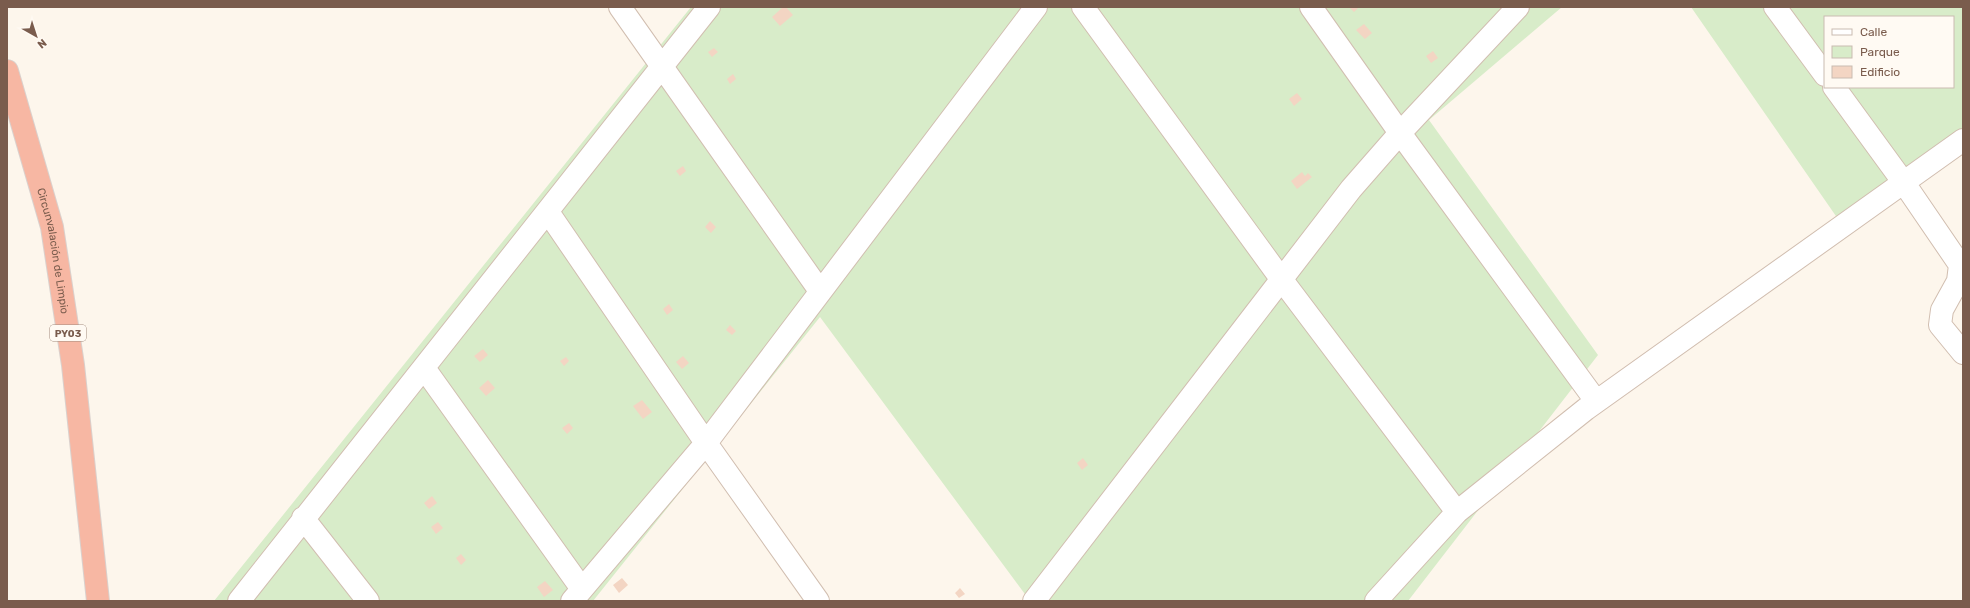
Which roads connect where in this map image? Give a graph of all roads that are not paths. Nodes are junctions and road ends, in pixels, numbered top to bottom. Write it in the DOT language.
graph roads {
  1 [pos="620,7"];
  2 [pos="709,7"];
  3 [pos="1036,7"];
  4 [pos="1083,7"];
  5 [pos="1311,7"];
  6 [pos="1518,7"];
  7 [pos="1776,7"];
  8 [pos="663,67"];
  9 [pos="7,71"];
  10 [pos="1824,74"];
  11 [pos="1835,88"];
  12 [pos="1400,133"];
  13 [pos="1963,140"];
  14 [pos="1904,183"];
  15 [pos="548,212"];
  16 [pos="1282,280"];
  17 [pos="820,291"];
  18 [pos="1963,353"];
  19 [pos="424,368"];
  20 [pos="1596,401"];
  21 [pos="706,443"];
  22 [pos="1457,512"];
  23 [pos="303,518"];
  24 [pos="577,595"];
  25 [pos="98,601"];
  26 [pos="238,601"];
  27 [pos="368,601"];
  28 [pos="818,601"];
  29 [pos="1034,601"];
  30 [pos="1376,601"];
  1 -- 8 [label="street"];
  2 -- 8 [label="street"];
  3 -- 17 [label="street"];
  4 -- 16 [label="street"];
  5 -- 12 [label="street"];
  6 -- 12 [label="street"];
  7 -- 10 [label="street"];
  8 -- 15 [label="street"];
  8 -- 17 [label="street"];
  9 -- 25 [label="highway, Circunvalación de Limpio / PY03"];
  11 -- 14 [label="street"];
  12 -- 16 [label="street"];
  12 -- 20 [label="street"];
  13 -- 14 [label="street"];
  14 -- 18 [label="street"];
  14 -- 20 [label="street"];
  15 -- 19 [label="street"];
  15 -- 21 [label="street"];
  16 -- 22 [label="street"];
  16 -- 29 [label="street"];
  17 -- 21 [label="street"];
  19 -- 23 [label="street"];
  19 -- 24 [label="street"];
  20 -- 22 [label="street"];
  21 -- 24 [label="street"];
  21 -- 28 [label="street"];
  22 -- 30 [label="street"];
  23 -- 26 [label="street"];
  23 -- 27 [label="street"];
}
